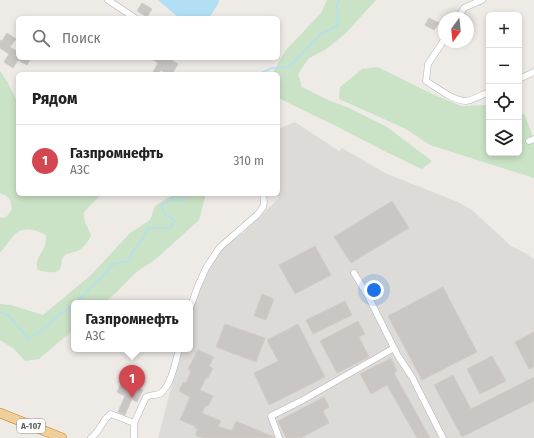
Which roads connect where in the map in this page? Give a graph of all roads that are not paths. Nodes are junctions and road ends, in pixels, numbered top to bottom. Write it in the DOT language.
graph roads {
  1 [pos="108,0"];
  2 [pos="482,0"];
  3 [pos="462,12"];
  4 [pos="132,16"];
  5 [pos="439,48"];
  6 [pos="534,72"];
  7 [pos="522,78"];
  8 [pos="486,93"];
  9 [pos="262,196"];
  10 [pos="354,273"];
  11 [pos="193,300"];
  12 [pos="394,348"];
  13 [pos="178,352"];
  14 [pos="0,413"];
  15 [pos="134,423"];
  16 [pos="62,438"];
  17 [pos="91,438"];
  18 [pos="134,438"];
  19 [pos="279,438"];
  20 [pos="443,438"];
  1 -- 4 [label="street"];
  2 -- 3 [label="street"];
  5 -- 8 [label="street"];
  6 -- 7 [label="street"];
  9 -- 11 [label="street"];
  10 -- 12 [label="street"];
  12 -- 19 [label="street"];
  12 -- 20 [label="street"];
  13 -- 15 [label="street"];
  14 -- 16 [label="highway, А-107"];
  15 -- 17 [label="street"];
  15 -- 18 [label="street"];
}
